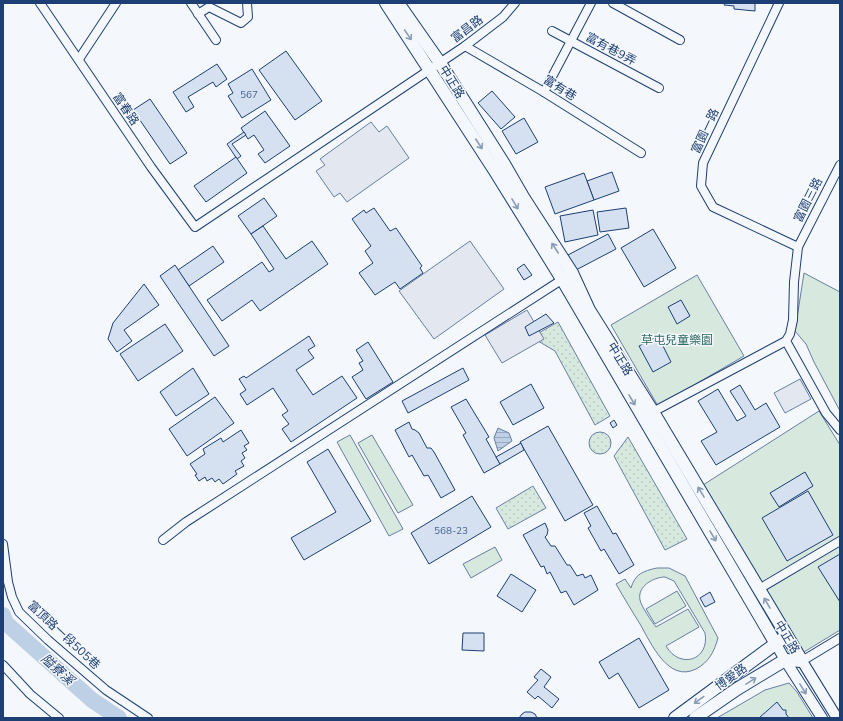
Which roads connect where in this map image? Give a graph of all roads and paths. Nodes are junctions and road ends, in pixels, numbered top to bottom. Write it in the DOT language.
graph roads {
  1 [pos="40,3"];
  2 [pos="116,3"];
  3 [pos="191,3"];
  4 [pos="248,3"];
  5 [pos="386,3"];
  6 [pos="398,3"];
  7 [pos="514,3"];
  8 [pos="591,3"];
  9 [pos="613,3"];
  10 [pos="779,3"];
  11 [pos="198,14"];
  12 [pos="552,31"];
  13 [pos="216,40"];
  14 [pos="680,40"];
  15 [pos="570,41"];
  16 [pos="465,46"];
  17 [pos="79,59"];
  18 [pos="435,66"];
  19 [pos="659,88"];
  20 [pos="544,92"];
  21 [pos="641,153"];
  22 [pos="840,165"];
  23 [pos="195,227"];
  24 [pos="798,247"];
  25 [pos="567,276"];
  26 [pos="786,341"];
  27 [pos="648,415"];
  28 [pos="840,430"];
  29 [pos="163,540"];
  30 [pos="840,541"];
  31 [pos="3,544"];
  32 [pos="759,589"];
  33 [pos="786,636"];
  34 [pos="840,638"];
  35 [pos="776,644"];
  36 [pos="785,660"];
  37 [pos="802,661"];
  38 [pos="3,665"];
  39 [pos="58,718"];
  40 [pos="148,718"];
  41 [pos="675,718"];
  42 [pos="695,718"];
  43 [pos="822,718"];
  44 [pos="837,718"];
  1 -- 17 [label="street, 富春路"];
  2 -- 17 [label="street"];
  3 -- 11 [label="street"];
  4 -- 11 [label="street"];
  5 -- 18 [label="main road, 中正路, one-way"];
  6 -- 18 [label="main road, 中正路"];
  7 -- 16 [label="street, 富昌路"];
  8 -- 15 [label="street"];
  9 -- 14 [label="street"];
  10 -- 24 [label="street, 富園一路"];
  11 -- 13 [label="street"];
  12 -- 15 [label="street, 富有巷9弄"];
  15 -- 19 [label="street, 富有巷9弄"];
  15 -- 20 [label="street"];
  16 -- 18 [label="street, 富昌路"];
  16 -- 20 [label="street, 富有巷"];
  17 -- 23 [label="street, 富春路"];
  18 -- 23 [label="street, 富昌路"];
  18 -- 25 [label="main road, 中正路"];
  20 -- 21 [label="street, 富有巷"];
  22 -- 24 [label="street, 富園三路"];
  24 -- 26 [label="street"];
  25 -- 27 [label="main road, 中正路"];
  25 -- 29 [label="street"];
  26 -- 27 [label="street"];
  26 -- 28 [label="street"];
  32 -- 27 [label="main road, 中正路, one-way"];
  27 -- 35 [label="main road, 中正路, one-way"];
  30 -- 32 [label="street"];
  31 -- 40 [label="street, 富頂路一段505巷"];
  33 -- 32 [label="main road, 中正路, one-way"];
  33 -- 35 [label="main road, 博愛路"];
  33 -- 37 [label="main road, 中正路"];
  34 -- 37 [label="street"];
  35 -- 36 [label="street, 中正路"];
  35 -- 41 [label="main road, 博愛路, one-way"];
  36 -- 37 [label="main road"];
  42 -- 36 [label="main road, 博愛路, one-way"];
  36 -- 43 [label="street, 中正路, one-way"];
  37 -- 44 [label="street, 中正路"];
  38 -- 39 [label="street"];
}
